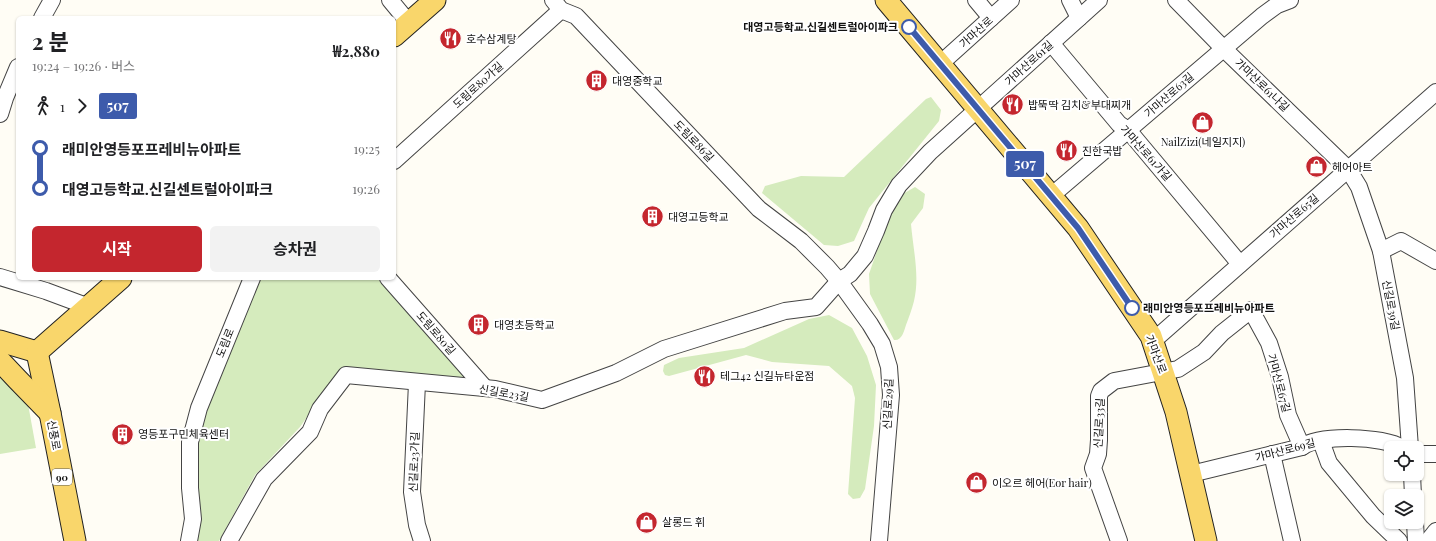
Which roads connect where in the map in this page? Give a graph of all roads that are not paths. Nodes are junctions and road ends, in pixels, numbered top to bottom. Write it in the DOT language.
graph roads {
  1 [pos="52,0"];
  2 [pos="390,0"];
  3 [pos="435,0"];
  4 [pos="886,0"];
  5 [pos="976,0"];
  6 [pos="1011,0"];
  7 [pos="1070,0"];
  8 [pos="1099,0"];
  9 [pos="1176,0"];
  10 [pos="1290,0"];
  11 [pos="557,5"];
  12 [pos="43,16"];
  13 [pos="992,18"];
  14 [pos="1079,18"];
  15 [pos="402,29"];
  16 [pos="1051,43"];
  17 [pos="1224,49"];
  18 [pos="940,64"];
  19 [pos="16,72"];
  20 [pos="1436,92"];
  21 [pos="978,108"];
  22 [pos="0,114"];
  23 [pos="1128,130"];
  24 [pos="396,159"];
  25 [pos="1348,169"];
  26 [pos="1052,196"];
  27 [pos="1381,251"];
  28 [pos="1436,261"];
  29 [pos="1240,264"];
  30 [pos="0,277"];
  31 [pos="119,280"];
  32 [pos="251,280"];
  33 [pos="390,280"];
  34 [pos="839,281"];
  35 [pos="89,307"];
  36 [pos="0,341"];
  37 [pos="1153,341"];
  38 [pos="37,352"];
  39 [pos="0,361"];
  40 [pos="1163,372"];
  41 [pos="417,383"];
  42 [pos="485,388"];
  43 [pos="50,413"];
  44 [pos="1321,441"];
  45 [pos="1385,441"];
  46 [pos="1410,441"];
  47 [pos="1302,447"];
  48 [pos="1272,454"];
  49 [pos="1424,454"];
  50 [pos="1436,454"];
  51 [pos="1191,474"];
  52 [pos="1415,529"];
  53 [pos="1436,531"];
  54 [pos="74,541"];
  55 [pos="189,541"];
  56 [pos="228,541"];
  57 [pos="422,541"];
  58 [pos="879,541"];
  59 [pos="1119,541"];
  60 [pos="1206,541"];
  61 [pos="1292,541"];
  62 [pos="1399,541"];
  63 [pos="1416,541"];
  64 [pos="1428,541"];
  1 -- 12 [label="street"];
  2 -- 15 [label="street"];
  3 -- 15 [label="main road"];
  4 -- 18 [label="main road, 가마산로"];
  5 -- 13 [label="street"];
  6 -- 13 [label="street, 가마산로"];
  7 -- 14 [label="street"];
  8 -- 14 [label="street, 가마산로61길"];
  9 -- 17 [label="street, 가마산로61나길"];
  10 -- 17 [label="street, 가마산로63길"];
  11 -- 24 [label="street, 도림로80가길"];
  11 -- 34 [label="street, 도림로86길"];
  13 -- 18 [label="street, 가마산로"];
  14 -- 16 [label="street, 가마산로61길"];
  16 -- 21 [label="street, 가마산로61길"];
  16 -- 23 [label="street, 가마산로61가길"];
  17 -- 23 [label="street, 가마산로63길"];
  17 -- 25 [label="street, 가마산로61나길"];
  18 -- 21 [label="main road, 가마산로"];
  19 -- 22 [label="street"];
  20 -- 25 [label="street, 가마산로65길"];
  21 -- 26 [label="main road, 가마산로"];
  21 -- 34 [label="street, 가마산로61길"];
  23 -- 26 [label="street, 가마산로63길"];
  23 -- 29 [label="street, 가마산로61가길"];
  25 -- 27 [label="street, 신길로39길"];
  25 -- 29 [label="street, 가마산로65길"];
  26 -- 37 [label="main road, 가마산로"];
  27 -- 28 [label="street"];
  27 -- 46 [label="street, 신길로39길"];
  29 -- 37 [label="street, 가마산로65길"];
  30 -- 35 [label="street"];
  31 -- 35 [label="main road"];
  32 -- 55 [label="street, 도림로"];
  33 -- 42 [label="street, 도림로80길"];
  34 -- 42 [label="street, 신길로23길"];
  34 -- 58 [label="street, 신길로29길"];
  35 -- 38 [label="main road"];
  36 -- 38 [label="main road"];
  37 -- 40 [label="main road, 가마산로"];
  38 -- 43 [label="main road, 신풍로 / 90"];
  39 -- 43 [label="main road"];
  40 -- 47 [label="street, 가마산로67길"];
  40 -- 51 [label="main road, 가마산로"];
  40 -- 59 [label="street, 신길로33길"];
  41 -- 42 [label="street, 신길로23길"];
  41 -- 56 [label="street, 신길로23길"];
  41 -- 57 [label="street, 신길로23가길"];
  43 -- 54 [label="main road, 신풍로 / 90"];
  44 -- 45 [label="street, 가마산로69길"];
  44 -- 47 [label="street, 가마산로69길"];
  44 -- 62 [label="street"];
  47 -- 48 [label="street, 가마산로69길"];
  48 -- 51 [label="street, 가마산로69길"];
  48 -- 61 [label="street"];
  49 -- 50 [label="street"];
  51 -- 60 [label="main road, 가마산로"];
  52 -- 63 [label="street"];
  53 -- 64 [label="street"];
}
